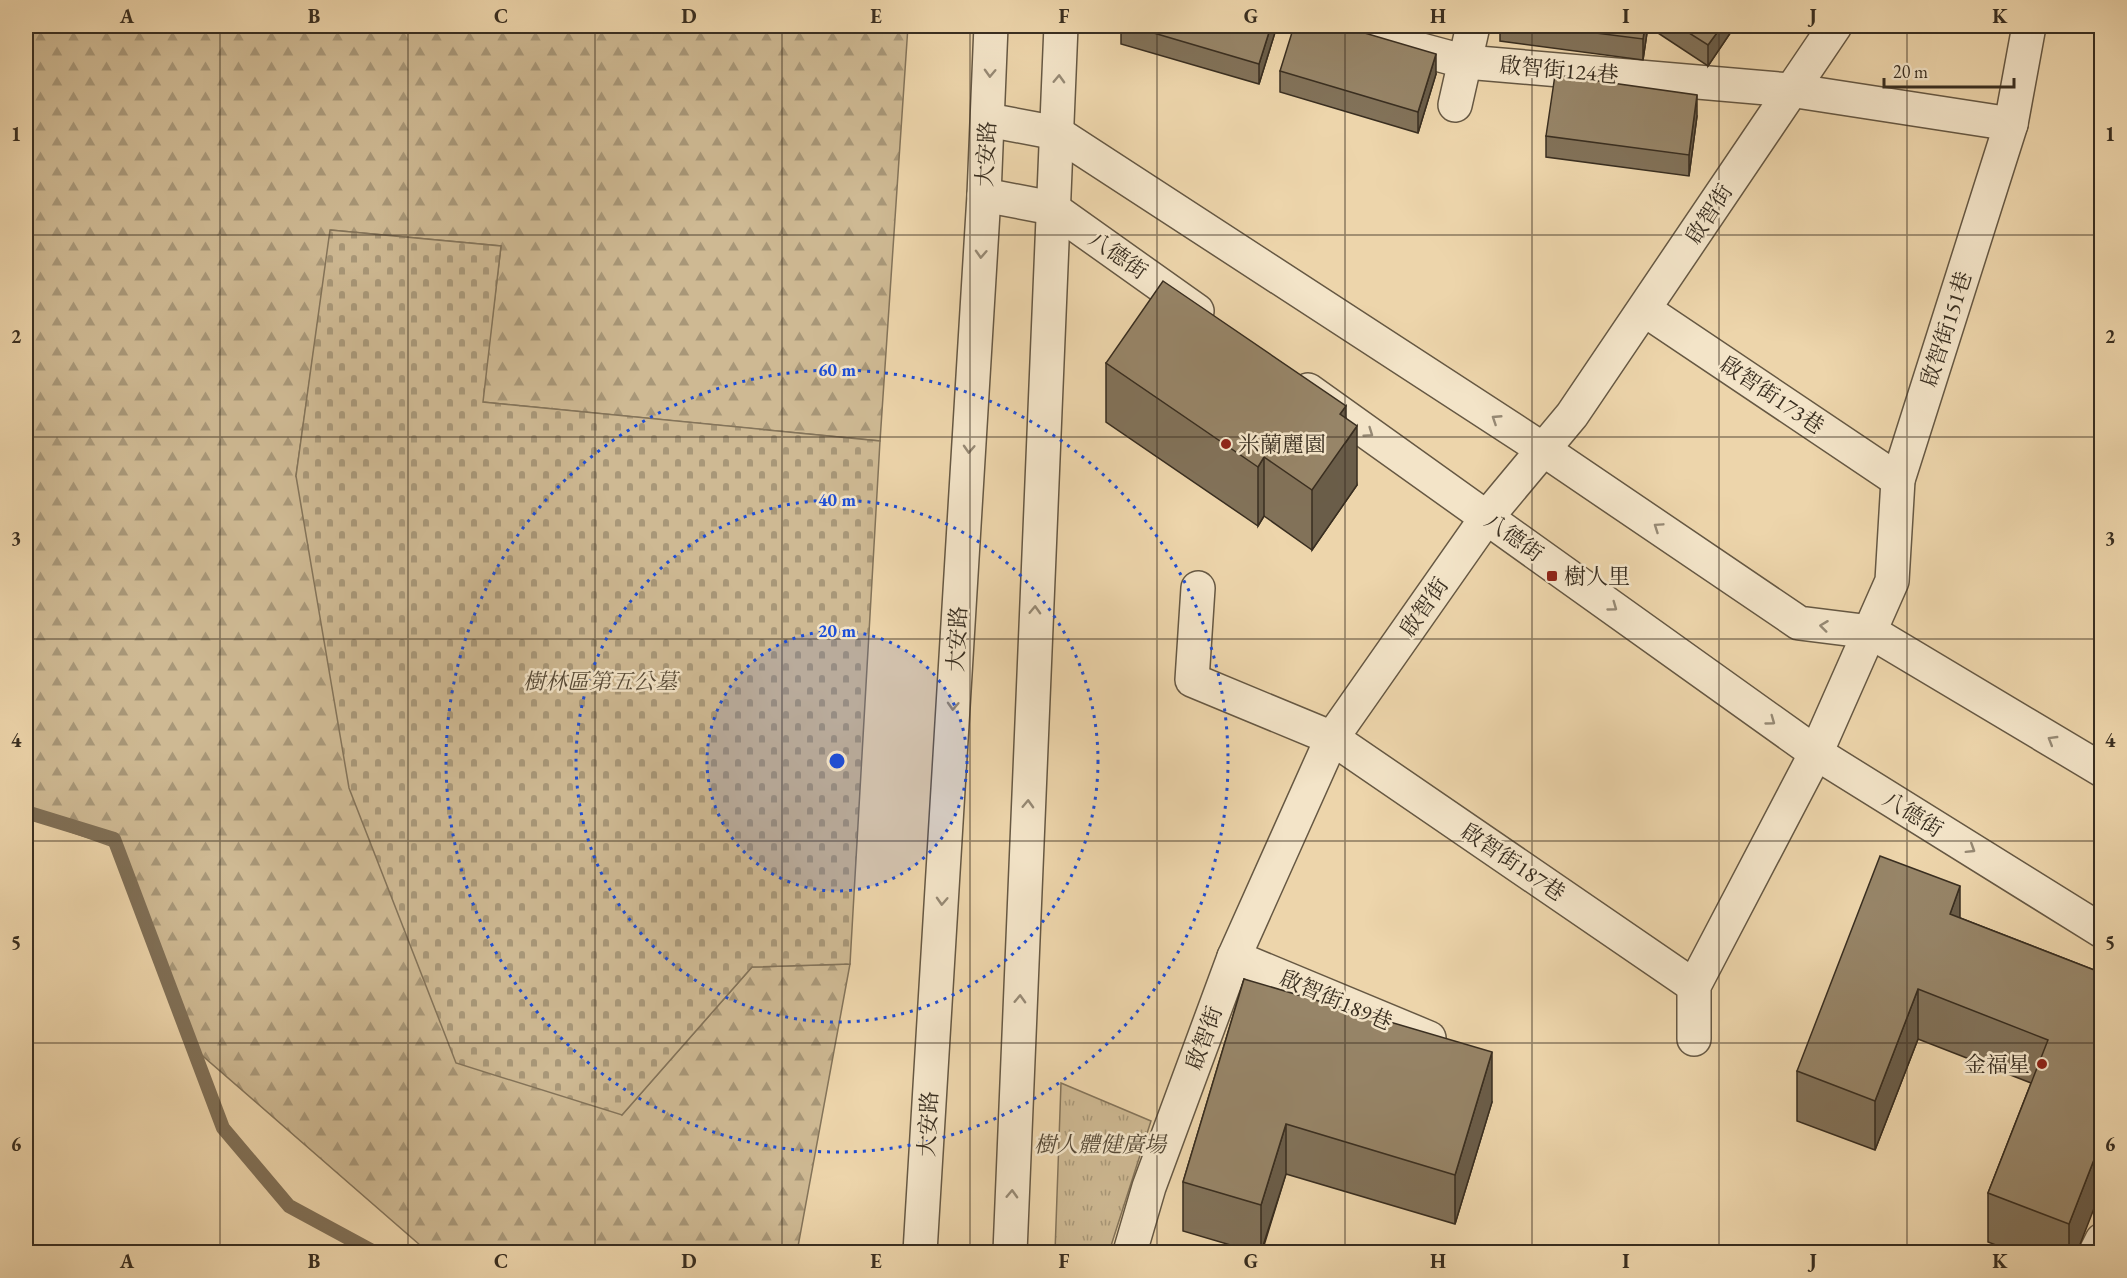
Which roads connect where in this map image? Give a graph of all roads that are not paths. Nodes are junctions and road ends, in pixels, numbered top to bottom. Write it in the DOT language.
graph roads {
  1 [pos="991,26"];
  2 [pos="1061,26"];
  3 [pos="1333,26"];
  4 [pos="1473,26"];
  5 [pos="1835,26"];
  6 [pos="2029,26"];
  7 [pos="1466,62"];
  8 [pos="1790,90"];
  9 [pos="1455,105"];
  10 [pos="988,120"];
  11 [pos="2011,124"];
  12 [pos="1057,133"];
  13 [pos="984,195"];
  14 [pos="1052,208"];
  15 [pos="1645,310"];
  16 [pos="1225,331"];
  17 [pos="1283,372"];
  18 [pos="1544,450"];
  19 [pos="1898,480"];
  20 [pos="1487,517"];
  21 [pos="1198,588"];
  22 [pos="1871,632"];
  23 [pos="1332,738"];
  24 [pos="1816,753"];
  25 [pos="2102,770"];
  26 [pos="2102,931"];
  27 [pos="1234,957"];
  28 [pos="1694,986"];
  29 [pos="1694,1039"];
  30 [pos="1438,1042"];
  31 [pos="2102,1240"];
  32 [pos="920,1252"];
  33 [pos="1010,1252"];
  34 [pos="1130,1252"];
  35 [pos="2096,1252"];
  1 -- 10 [label="street, 大安路, one-way"];
  12 -- 2 [label="street, one-way"];
  3 -- 7 [label="street, 啟智街124巷"];
  4 -- 7 [label="street"];
  5 -- 8 [label="street, 啟智街"];
  6 -- 11 [label="street, 啟智街151巷"];
  7 -- 8 [label="street, 啟智街124巷"];
  7 -- 9 [label="street"];
  8 -- 11 [label="street, 啟智街124巷"];
  8 -- 15 [label="street, 啟智街"];
  10 -- 12 [label="street"];
  10 -- 13 [label="street, 大安路"];
  11 -- 19 [label="street, 啟智街151巷"];
  12 -- 14 [label="street"];
  18 -- 12 [label="street, one-way"];
  13 -- 14 [label="street, 八德街"];
  13 -- 32 [label="street, 大安路, one-way"];
  14 -- 16 [label="street, 八德街"];
  33 -- 14 [label="street, one-way"];
  15 -- 18 [label="street, 啟智街"];
  15 -- 19 [label="street, 啟智街173巷"];
  17 -- 20 [label="street, 八德街, one-way"];
  18 -- 20 [label="street, 啟智街"];
  22 -- 18 [label="street, one-way"];
  19 -- 22 [label="street, 啟智街151巷"];
  20 -- 23 [label="street, 啟智街"];
  20 -- 24 [label="street, 八德街, one-way"];
  21 -- 23 [label="street, 啟智街187巷"];
  22 -- 24 [label="street, 啟智街151巷"];
  25 -- 22 [label="street, one-way"];
  23 -- 27 [label="street, 啟智街"];
  23 -- 28 [label="street, 啟智街187巷"];
  24 -- 26 [label="street, 八德街, one-way"];
  24 -- 28 [label="street, 啟智街151巷"];
  27 -- 30 [label="street, 啟智街189巷"];
  27 -- 34 [label="street, 啟智街"];
  28 -- 29 [label="street"];
  31 -- 35 [label="street"];
}
